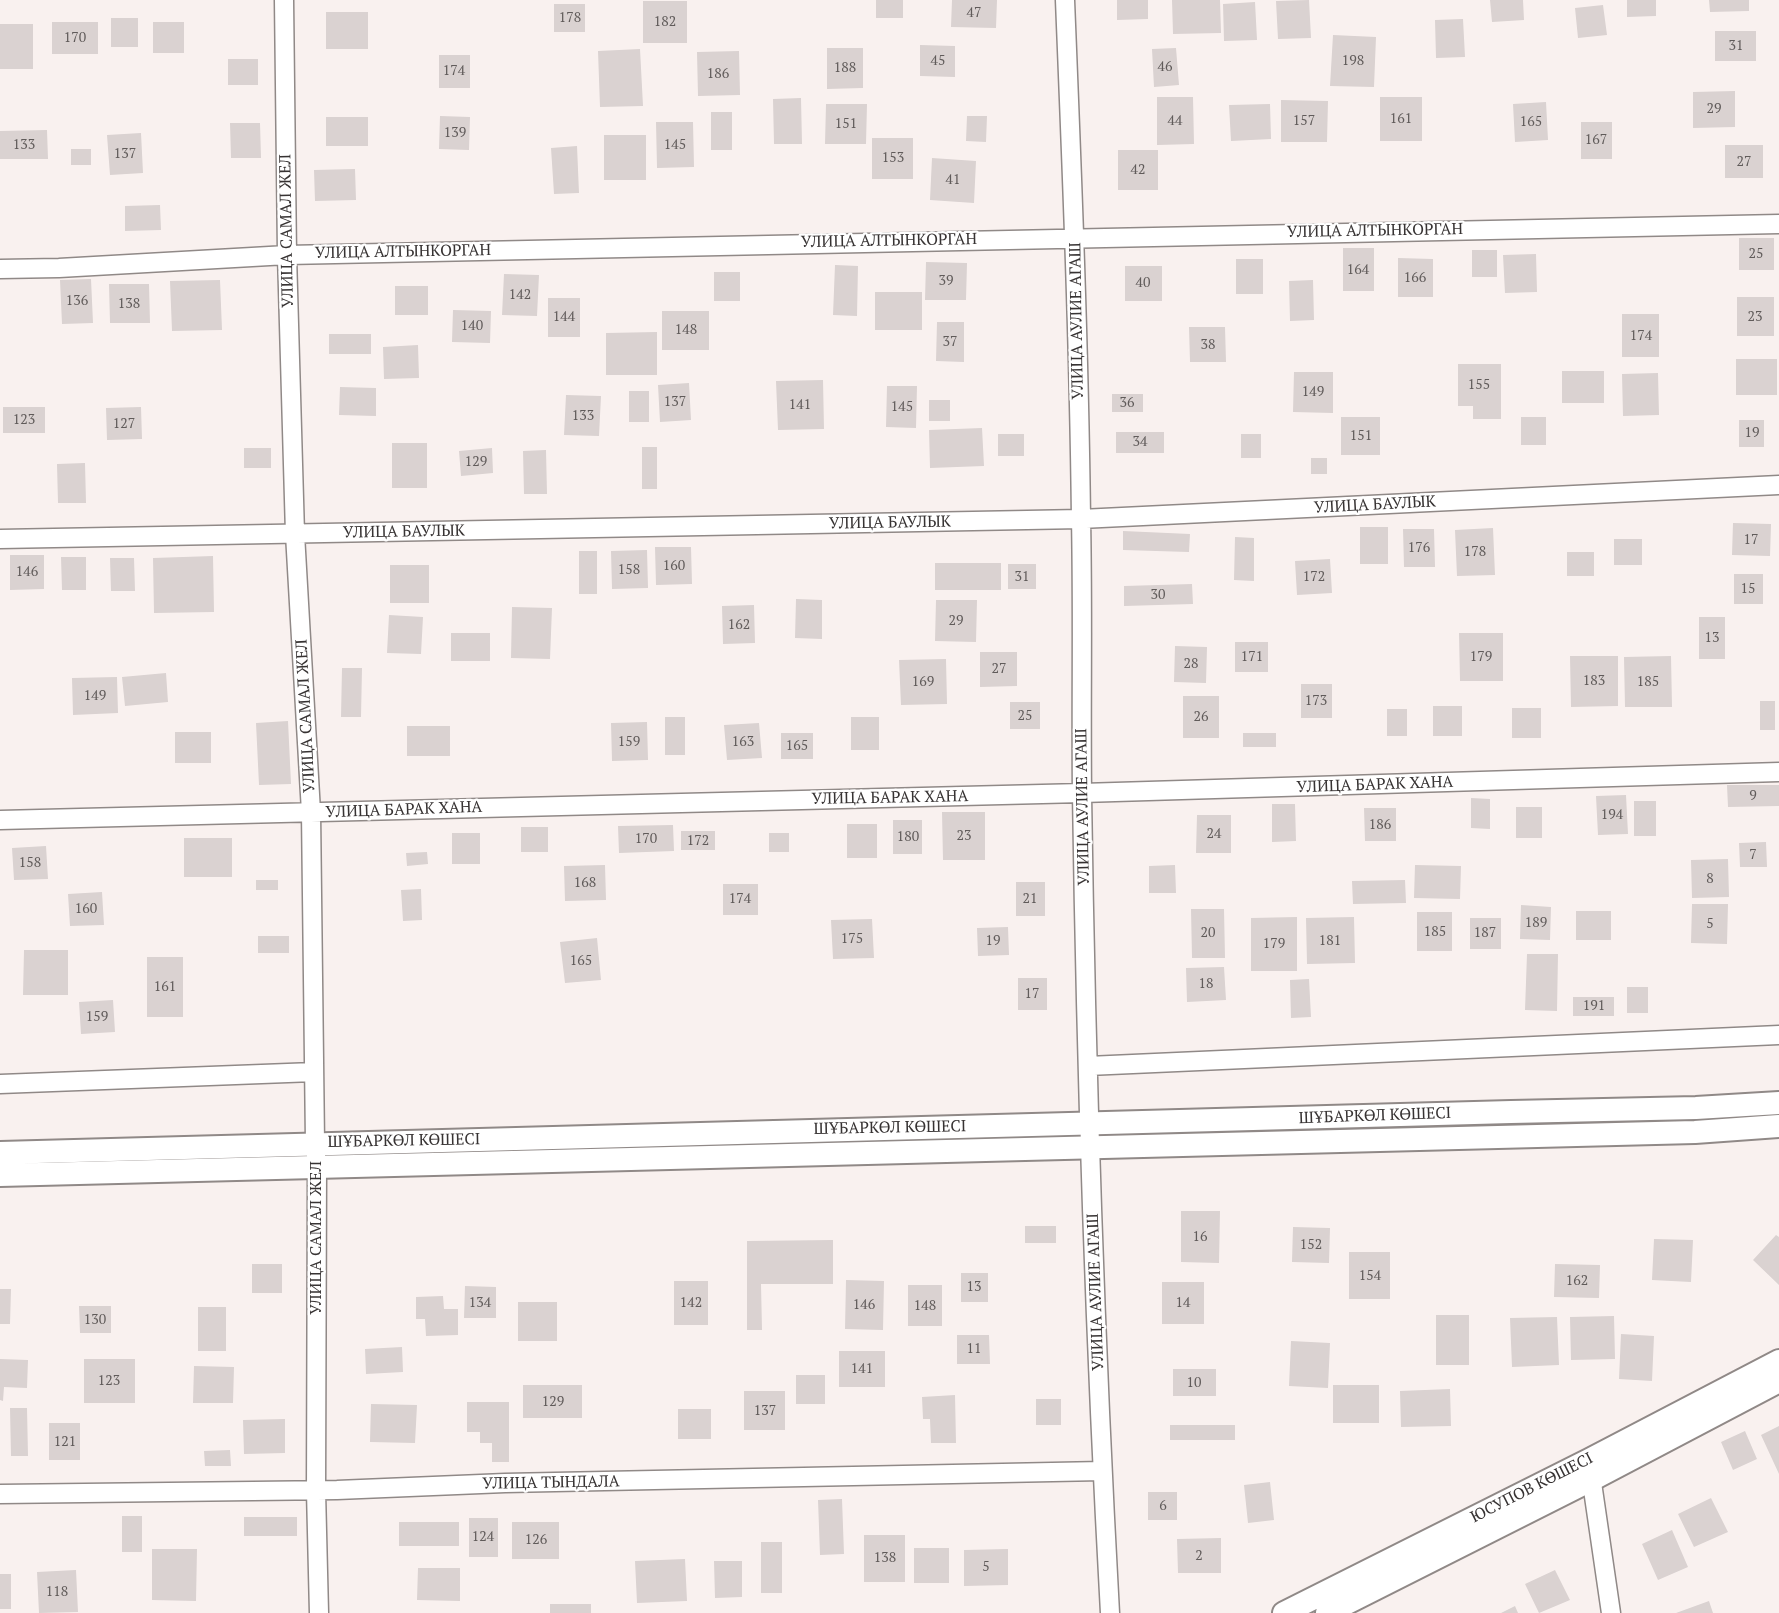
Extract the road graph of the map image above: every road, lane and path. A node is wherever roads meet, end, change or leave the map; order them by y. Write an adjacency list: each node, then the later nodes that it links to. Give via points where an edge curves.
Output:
1 (284, 0): 5 (street, УЛИЦА САМАЛ ЖЕЛ)
2 (1065, 0): 4 (street, УЛИЦА АУЛИЕ АГАШ)
3 (1779, 224): 4 (street, УЛИЦА АЛТЫНКОРГАН)
4 (1074, 237): 5 (street, УЛИЦА АЛТЫНКОРГАН); 8 (street, УЛИЦА АУЛИЕ АГАШ)
5 (287, 255): 6 (street, УЛИЦА АЛТЫНКОРГАН); 9 (street, УЛИЦА САМАЛ ЖЕЛ)
6 (0, 269)
7 (1779, 485): 8 (street, УЛИЦА БАУЛЫК)
8 (1082, 519): 9 (street, УЛИЦА БАУЛЫК); 12 (street, УЛИЦА АУЛИЕ АГАШ)
9 (296, 534): 10 (street, УЛИЦА БАУЛЫК); 13 (street, УЛИЦА САМАЛ ЖЕЛ)
10 (0, 540)
11 (1779, 772): 12 (street, УЛИЦА БАРАК ХАНА)
12 (1082, 793): 13 (street, УЛИЦА БАРАК ХАНА); 16 (street, УЛИЦА АУЛИЕ АГАШ)
13 (311, 812): 14 (street, УЛИЦА БАРАК ХАНА); 17 (street, УЛИЦА САМАЛ ЖЕЛ)
14 (0, 820)
15 (1779, 1035): 16 (street)
16 (1088, 1066): 20 (street, УЛИЦА АУЛИЕ АГАШ)
17 (314, 1072): 18 (street); 22 (street, УЛИЦА САМАЛ ЖЕЛ)
18 (0, 1084)
19 (1779, 1103): 20 (street, ШҰБАРКӨЛ КӨШЕСІ)
20 (1090, 1123): 22 (street, ШҰБАРКӨЛ КӨШЕСІ); 23 (street, УЛИЦА АУЛИЕ АГАШ)
21 (1779, 1126): 23 (street, ШҰБАРКӨЛ КӨШЕСІ, via 1695,1132)
22 (315, 1143): 24 (street, ШҰБАРКӨЛ КӨШЕСІ); 25 (street, УЛИЦА САМАЛ ЖЕЛ)
23 (1090, 1147): 25 (street, ШҰБАРКӨЛ КӨШЕСІ); 30 (street, УЛИЦА АУЛИЕ АГАШ)
24 (0, 1153)
25 (317, 1168): 26 (street, ШҰБАРКӨЛ КӨШЕСІ); 31 (street, УЛИЦА САМАЛ ЖЕЛ)
26 (0, 1175)
27 (1779, 1360): 29 (street, ЮСУПОВ КӨШЕСІ)
28 (1779, 1381): 29 (street, ЮСУПОВ КӨШЕСІ)
29 (1590, 1470): 35 (street, ЮСУПОВ КӨШЕСІ); 36 (street, ЮСУПОВ КӨШЕСІ); 37 (street)
30 (1102, 1471): 31 (street, УЛИЦА ТЫНДАЛА); 34 (street, УЛИЦА АУЛИЕ АГАШ)
31 (316, 1491): 32 (street, УЛИЦА ТЫНДАЛА); 33 (street, УЛИЦА САМАЛ ЖЕЛ)
32 (0, 1494)
33 (319, 1613)
34 (1110, 1613)
35 (1284, 1613)
36 (1328, 1613)
37 (1611, 1613)

